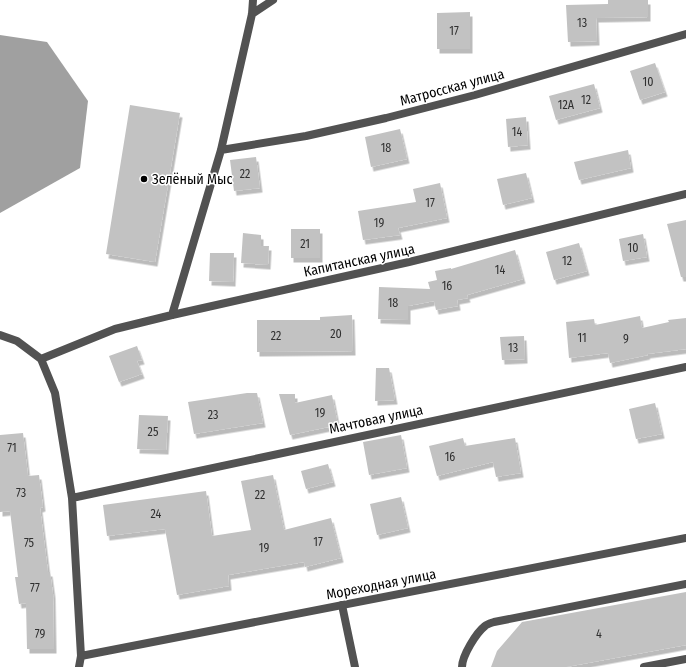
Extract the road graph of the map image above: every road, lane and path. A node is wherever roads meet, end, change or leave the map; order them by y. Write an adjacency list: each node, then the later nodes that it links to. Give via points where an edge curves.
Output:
1 (253, 0): 3 (street)
2 (273, 0): 3 (street)
3 (252, 14): 5 (street)
4 (686, 34): 5 (street, Матросская улица, via 379,120 306,136)
5 (221, 150): 7 (street)
6 (686, 194): 7 (street, Капитанская улица, via 409,262)
7 (172, 315): 9 (street, Капитанская улица, via 115,330)
8 (0, 335): 9 (street, via 17,341)
9 (41, 359): 11 (street, via 55,393)
10 (686, 367): 11 (street, Мачтовая улица)
11 (72, 498): 15 (street)
12 (686, 538): 14 (street, Мореходная улица)
13 (686, 584): 19 (street, via 494,622 486,625 465,654)
14 (342, 605): 15 (street, Мореходная улица); 18 (street)
15 (81, 656): 17 (street)
16 (686, 659): 20 (street)
17 (79, 667)
18 (355, 667)
19 (462, 667)
20 (644, 667)

